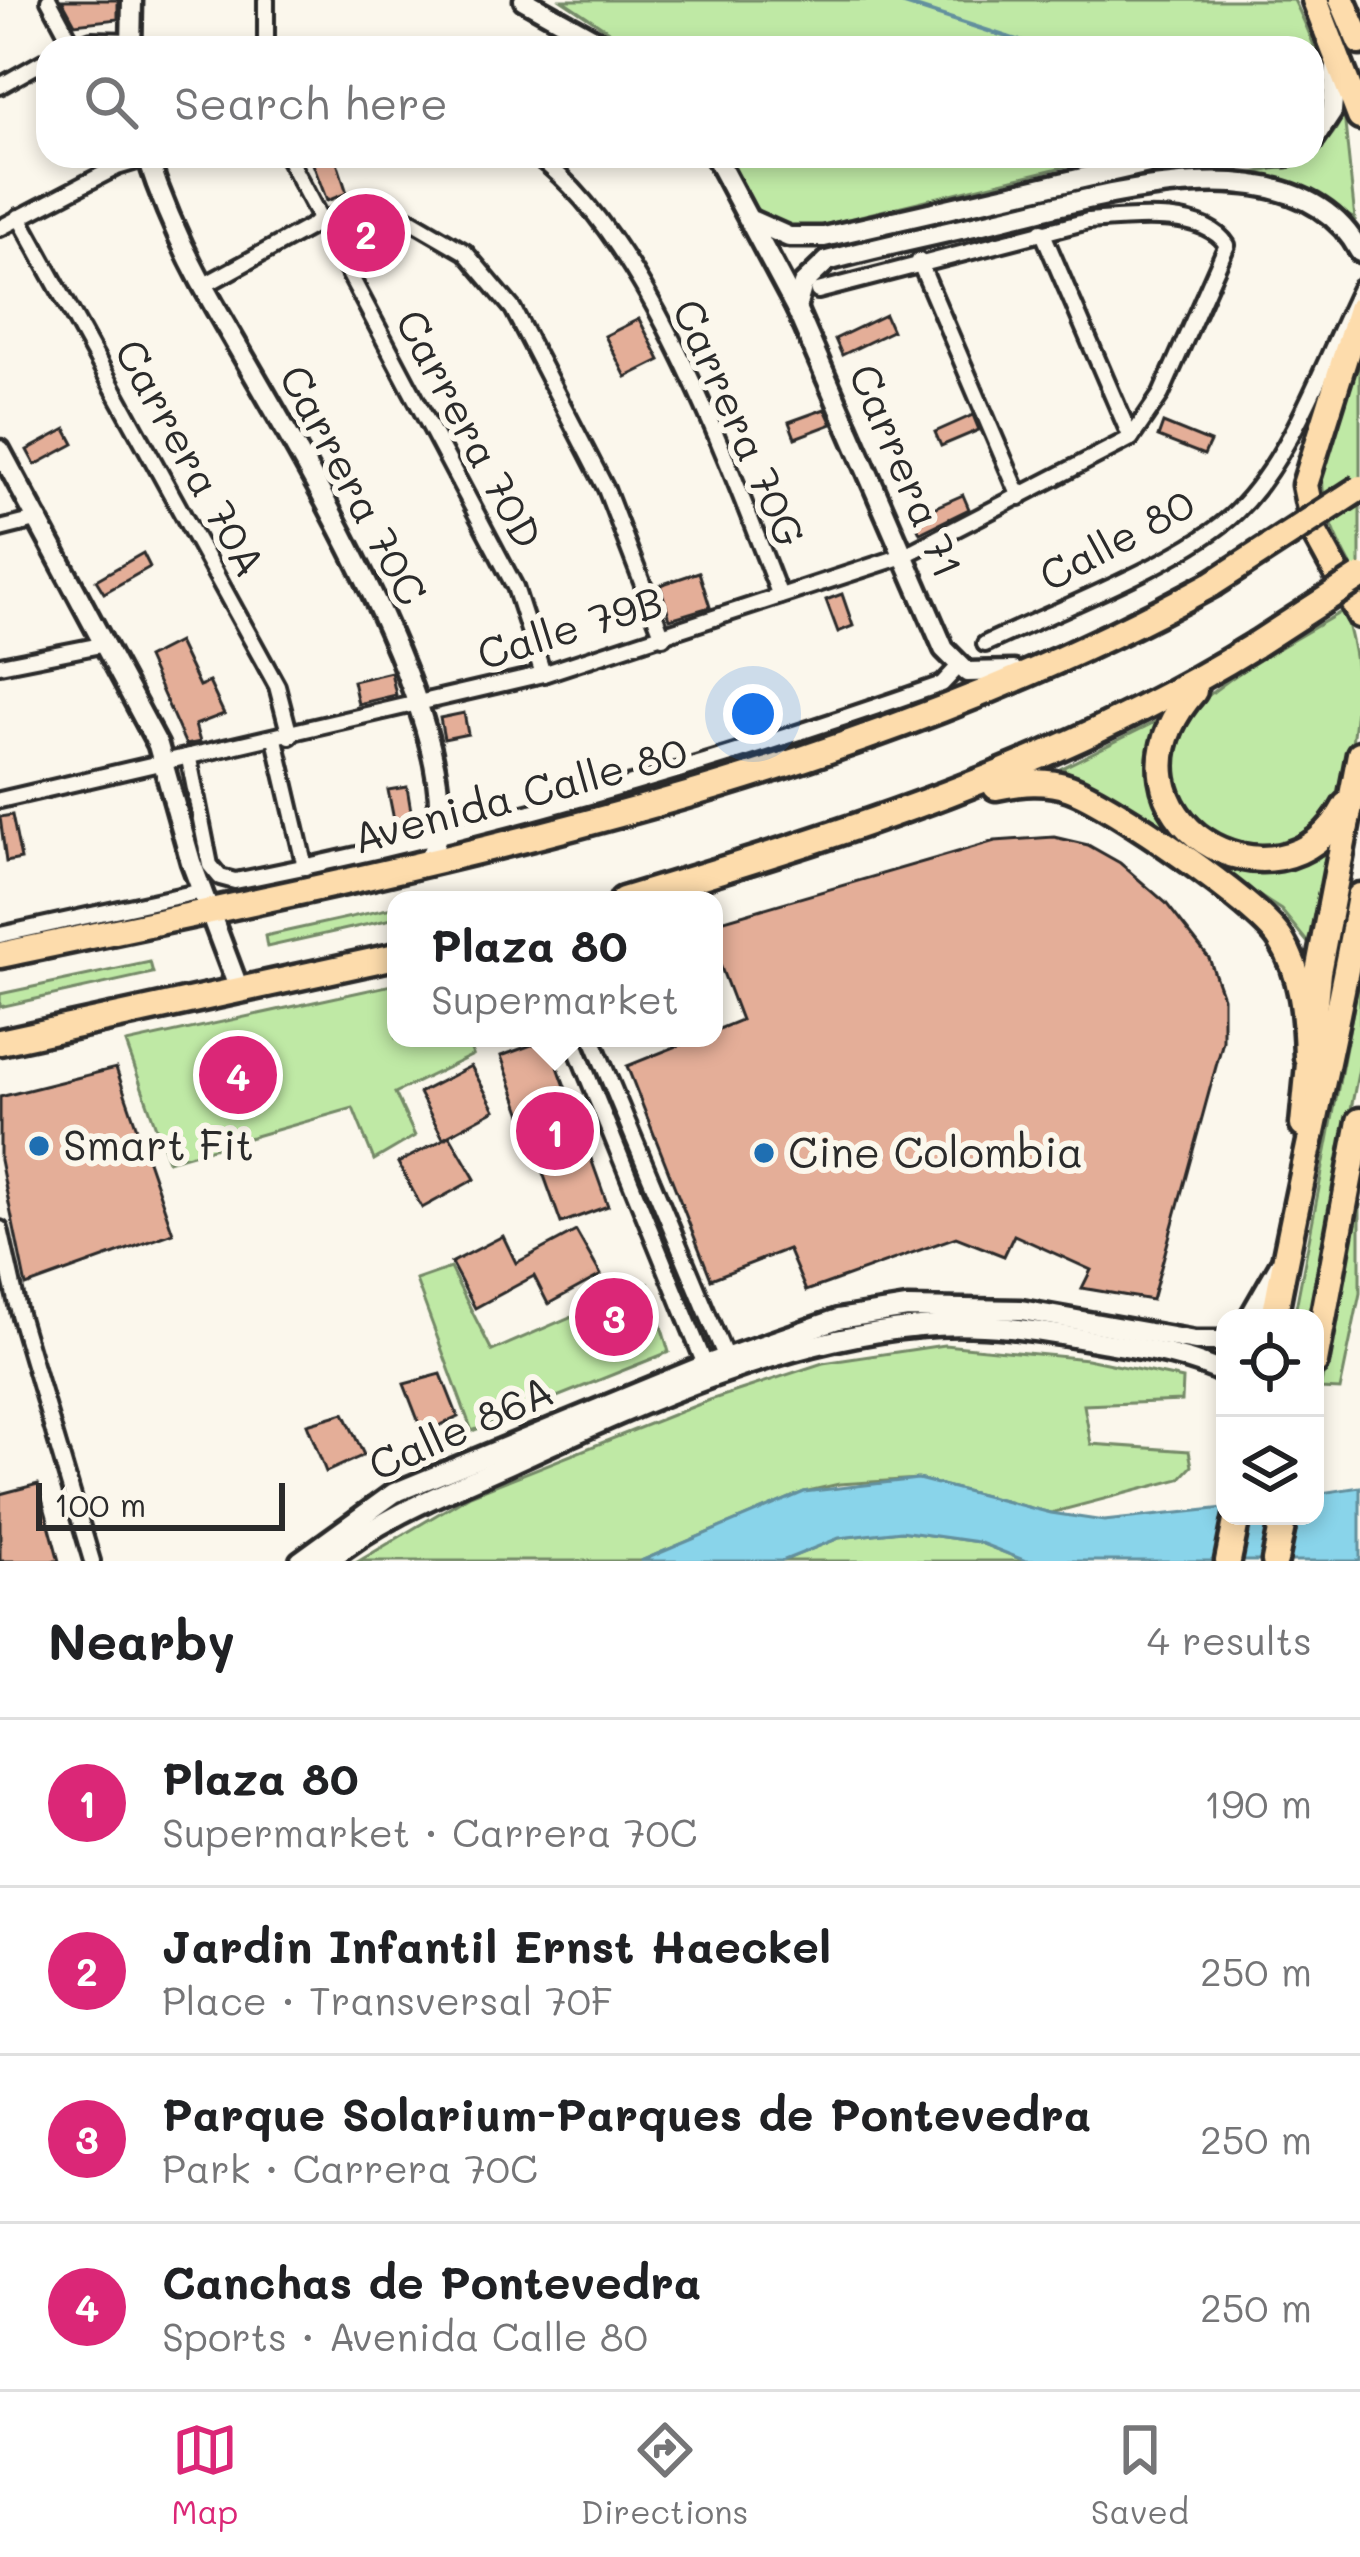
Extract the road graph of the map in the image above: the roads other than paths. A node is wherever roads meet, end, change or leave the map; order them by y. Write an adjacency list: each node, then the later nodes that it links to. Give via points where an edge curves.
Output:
1 (49, 0): 7 (street)
2 (132, 0): 8 (street)
3 (266, 0): 9 (street)
4 (524, 0): 10 (street)
5 (1315, 0): 11 (highway)
6 (1342, 0): 11 (highway)
7 (66, 36)
8 (131, 36)
9 (266, 36)
10 (588, 36)
11 (1348, 45): 14 (highway); 15 (street)
12 (36, 66): 13 (street)
13 (0, 86)
14 (1360, 117)
15 (1324, 124)
16 (124, 168): 22 (street)
17 (152, 168): 29 (street, Carrera 70C)
18 (293, 168): 24 (street, Carrera 70D)
19 (548, 168): 44 (street, Carrera 70G, via 596,214 636,277 713,431)
20 (722, 168): 23 (street, Carrera 71)
21 (1126, 168): 23 (street, via 824,237 789,237)
22 (20, 217): 25 (street); 55 (street, Carrera 70A, via 277,686)
23 (750, 219): 32 (street, Carrera 71)
24 (321, 221): 29 (street); 46 (street, via 351,210 410,220 490,276 606,489); 53 (street, Carrera 70D, via 515,587)
25 (0, 228)
26 (1042, 231): 28 (street); 36 (street); 36 (street, via 1156,219 1203,226 1227,245 1161,394)
27 (1360, 252): 32 (street, via 1341,224 1294,195 1234,184 1163,186 827,261 812,270)
28 (920, 261): 31 (street); 39 (street)
29 (203, 286): 54 (street, Carrera 70C, via 382,612)
30 (1360, 289): 35 (street)
31 (818, 291)
32 (796, 308): 42 (street, Carrera 71)
33 (1360, 309): 34 (highway)
34 (1336, 372): 35 (street); 45 (highway, via 1306,472 1306,502)
35 (1299, 412): 48 (street, Calle 80, via 1259,485 1215,530)
36 (1131, 438): 39 (street, Calle 79B)
37 (0, 450): 40 (street)
38 (1360, 488): 50 (highway, Avenida Calle 80, bridge, via 1212,584)
39 (1020, 497): 42 (street, Calle 79B)
40 (40, 519): 41 (street); 47 (street)
41 (0, 529)
42 (903, 556): 44 (street, Calle 79B); 51 (street, Carrera 71)
43 (1360, 577): 52 (highway, bridge)
44 (780, 596): 46 (street, Calle 79B)
45 (1360, 615)
46 (663, 637): 53 (street, Calle 79B)
47 (106, 644): 49 (street); 58 (street)
48 (985, 644)
49 (0, 665)
50 (1048, 665): 51 (street, via 977,675); 63 (highway, Avenida Calle 80, via 652,805)
51 (958, 667): 62 (street, via 943,684 703,765)
52 (1218, 668): 59 (highway, via 1174,714 1164,737 1160,770 1183,826 1225,853 1283,856 1328,830); 60 (highway, via 1110,729)
53 (543, 674): 54 (street, Calle 79B)
54 (417, 706): 55 (street, Calle 79B); 62 (street, Carrera 70C, via 442,810)
55 (282, 737): 57 (street, Calle 79B); 64 (street, Carrera 70A)
56 (1360, 754): 59 (highway)
57 (189, 759): 58 (street, Calle 79B); 64 (street, via 210,865 220,877)
58 (165, 764): 61 (street, Calle 79B); 67 (street)
59 (1352, 794): 75 (highway)
60 (946, 796): 65 (highway); 75 (highway, via 1032,782 1069,788 1235,893 1287,950 1303,994)
61 (0, 800)
62 (440, 838): 63 (street); 64 (street)
63 (427, 862): 67 (highway, Avenida Calle 80)
64 (305, 867)
65 (651, 891)
66 (1360, 896): 78 (highway)
67 (206, 901): 68 (street); 69 (highway, Avenida Calle 80); 71 (street)
68 (0, 935)
69 (0, 955)
70 (387, 958): 71 (highway)
71 (239, 992): 72 (highway)
72 (0, 1042)
73 (576, 1047): 88 (street)
74 (596, 1047): 86 (street)
75 (1307, 1057): 78 (highway)
76 (1360, 1121): 79 (highway)
77 (1360, 1156): 79 (highway)
78 (1300, 1175): 81 (highway)
79 (1347, 1199): 84 (highway)
80 (0, 1229): 91 (street)
81 (1286, 1255): 82 (street); 83 (highway)
82 (1255, 1309)
83 (1276, 1309)
84 (1324, 1316)
85 (1216, 1341): 86 (street, Calle 86A, via 1021,1310 908,1308 838,1319)
86 (729, 1365): 87 (street, Calle 86A, via 857,1336 957,1325 1148,1350); 88 (street, Calle 86A)
87 (1216, 1371)
88 (708, 1372): 92 (street, Calle 86A, via 394,1493); 93 (street, Calle 86A, via 391,1518)
89 (1235, 1525): 94 (highway)
90 (1282, 1525): 95 (highway)
91 (92, 1561)
92 (300, 1561)
93 (328, 1561)
94 (1228, 1561)
95 (1275, 1561)

